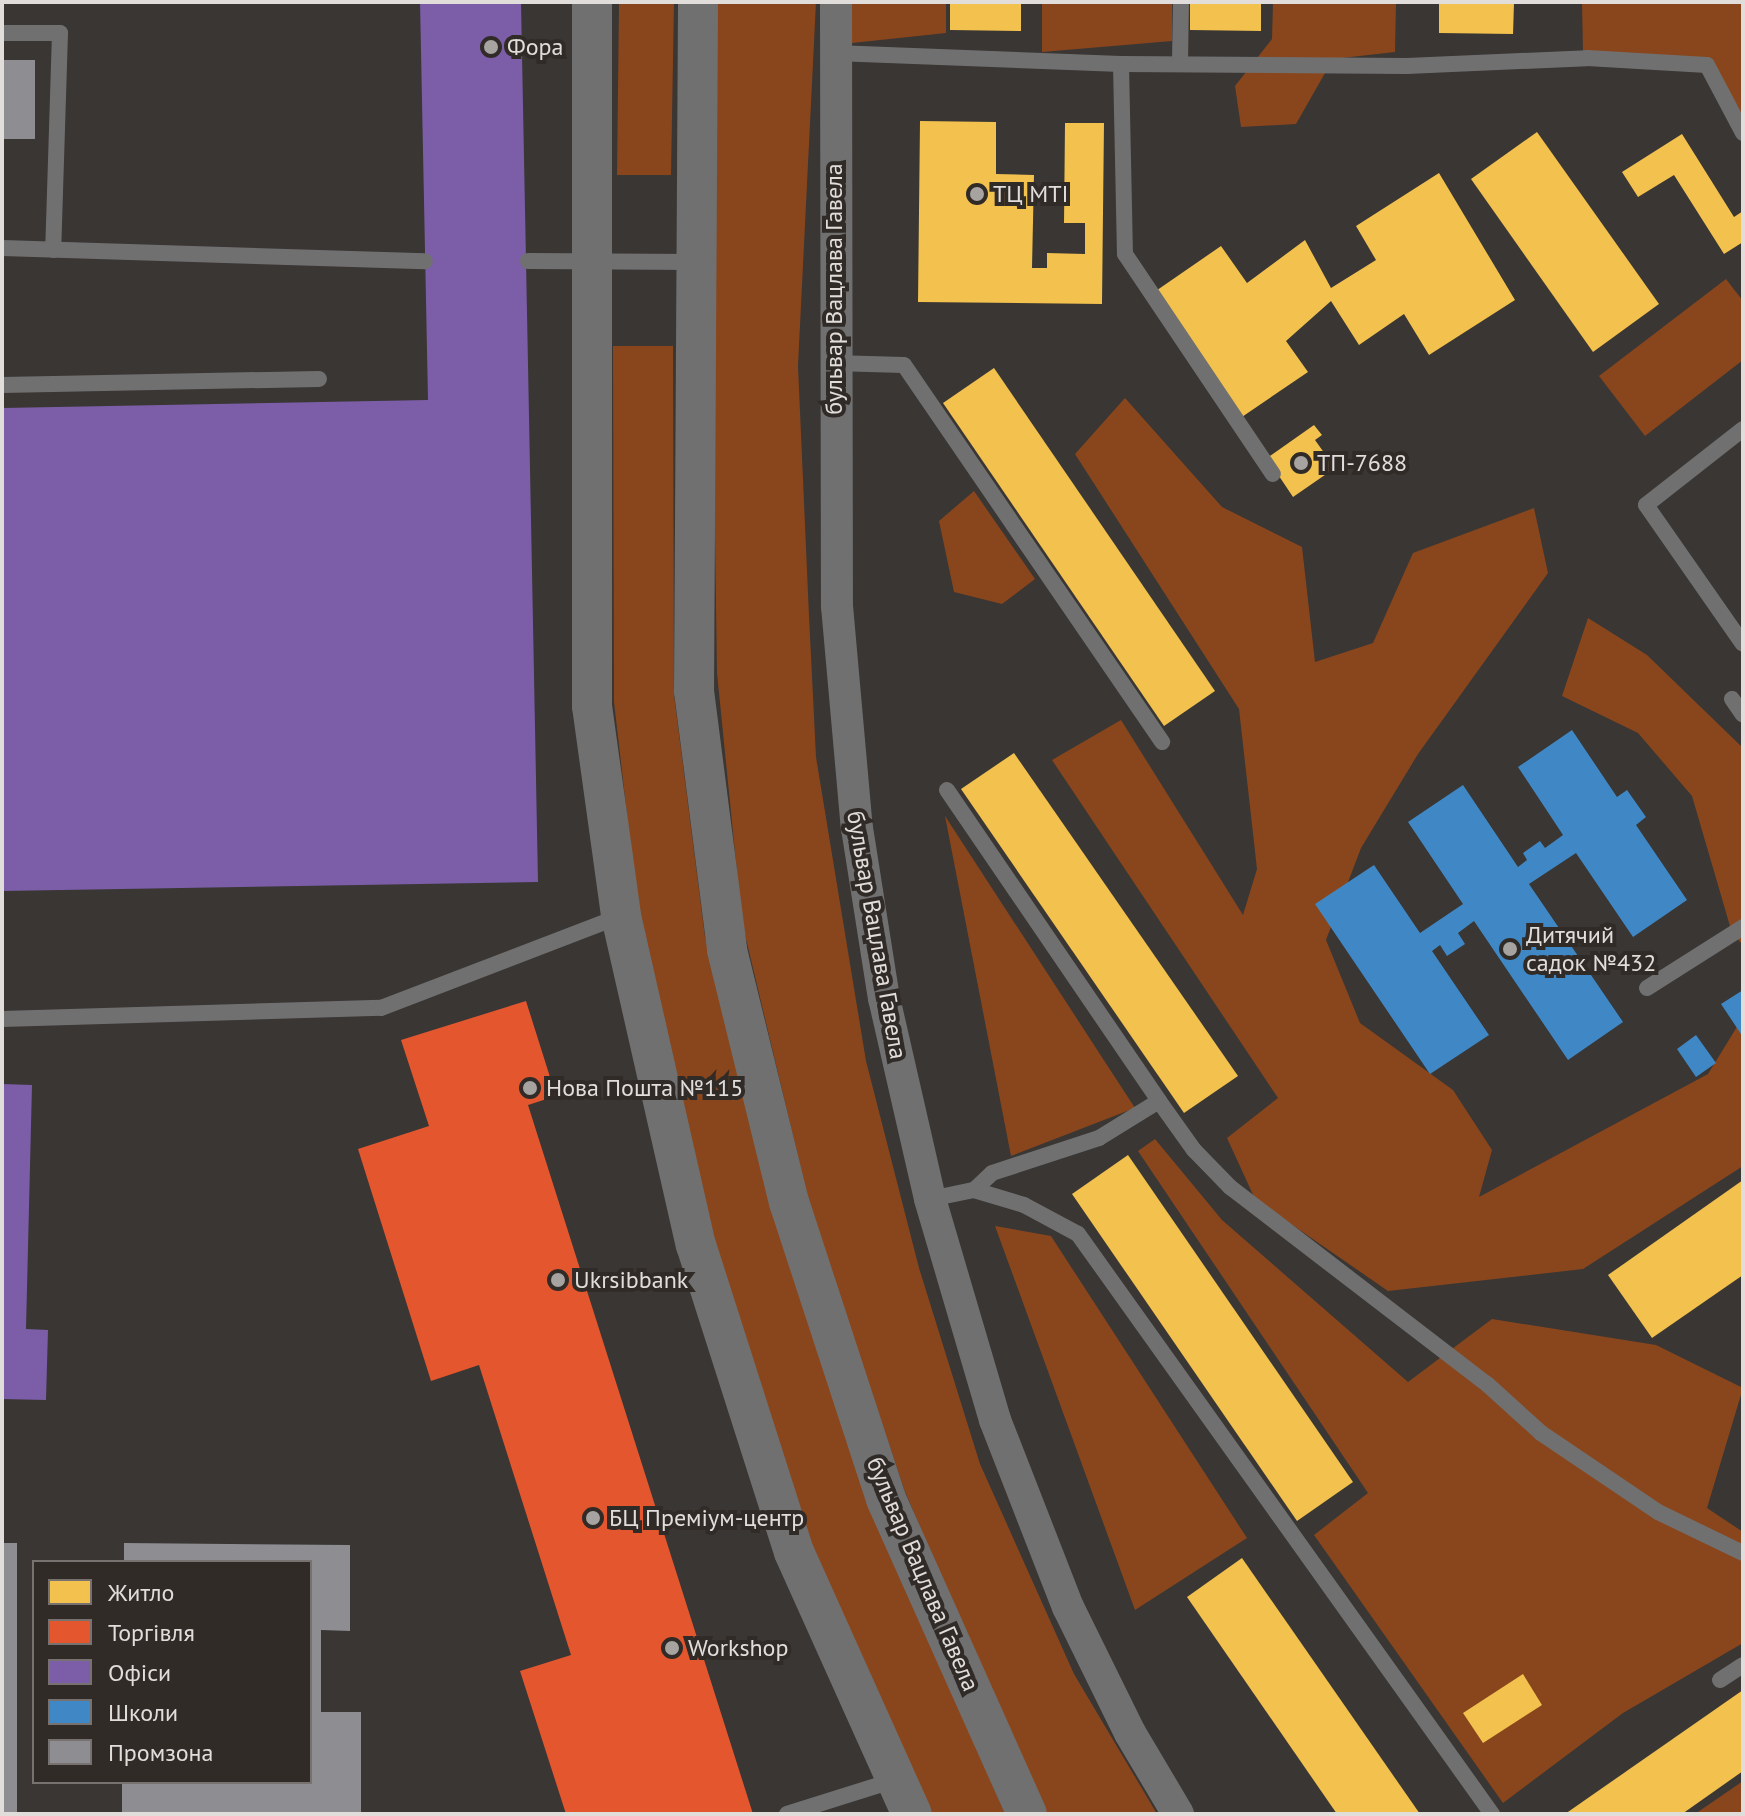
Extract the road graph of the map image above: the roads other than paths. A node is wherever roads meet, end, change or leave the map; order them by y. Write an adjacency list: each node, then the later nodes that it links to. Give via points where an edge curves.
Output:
1 (592, 2): 14 (street)
2 (698, 2): 15 (street, бульвар Вацлава Гавела)
3 (836, 2): 6 (street, бульвар Вацлава Гавела)
4 (1181, 2): 7 (lane)
5 (2, 33): 11 (lane, via 60,33)
6 (835, 53): 8 (lane); 16 (street, бульвар Вацлава Гавела)
7 (1180, 63): 8 (lane); 9 (lane, via 1407,66 1587,58 1707,65)
8 (1121, 64): 20 (lane, via 1125,254)
9 (1743, 133)
10 (2, 248): 11 (lane)
11 (53, 250): 12 (lane)
12 (425, 261)
13 (528, 261): 14 (lane)
14 (591, 261): 15 (lane); 26 (street, via 592,706)
15 (696, 262): 38 (street, бульвар Вацлава Гавела, via 694,691 727,950 789,1202 886,1499)
16 (833, 363): 24 (lane, via 904,365); 32 (street, бульвар Вацлава Гавела, via 837,606 857,828 884,998)
17 (319, 379): 18 (lane)
18 (2, 385)
19 (1743, 429): 21 (lane, via 1646,505)
20 (1273, 474)
21 (1743, 644)
22 (1732, 699): 23 (lane)
23 (1743, 715)
24 (1162, 742)
25 (947, 790): 30 (lane)
26 (621, 916): 29 (lane, via 381,1008); 36 (street, via 710,1289 794,1552)
27 (1743, 927): 28 (lane)
28 (1647, 988)
29 (2, 1019)
30 (1159, 1101): 31 (lane, via 1099,1138 992,1173); 33 (lane, via 1194,1150 1230,1187 1487,1384 1541,1433 1658,1512)
31 (974, 1190): 32 (lane); 40 (lane, via 1024,1205 1078,1234)
32 (930, 1199): 39 (street, бульвар Вацлава Гавела, via 995,1420 1068,1607 1130,1733)
33 (1743, 1553)
34 (1743, 1665): 35 (lane)
35 (1720, 1680)
36 (905, 1797): 37 (lane)
37 (787, 1814)
38 (1027, 1814)
39 (1178, 1814)
40 (1492, 1814)

